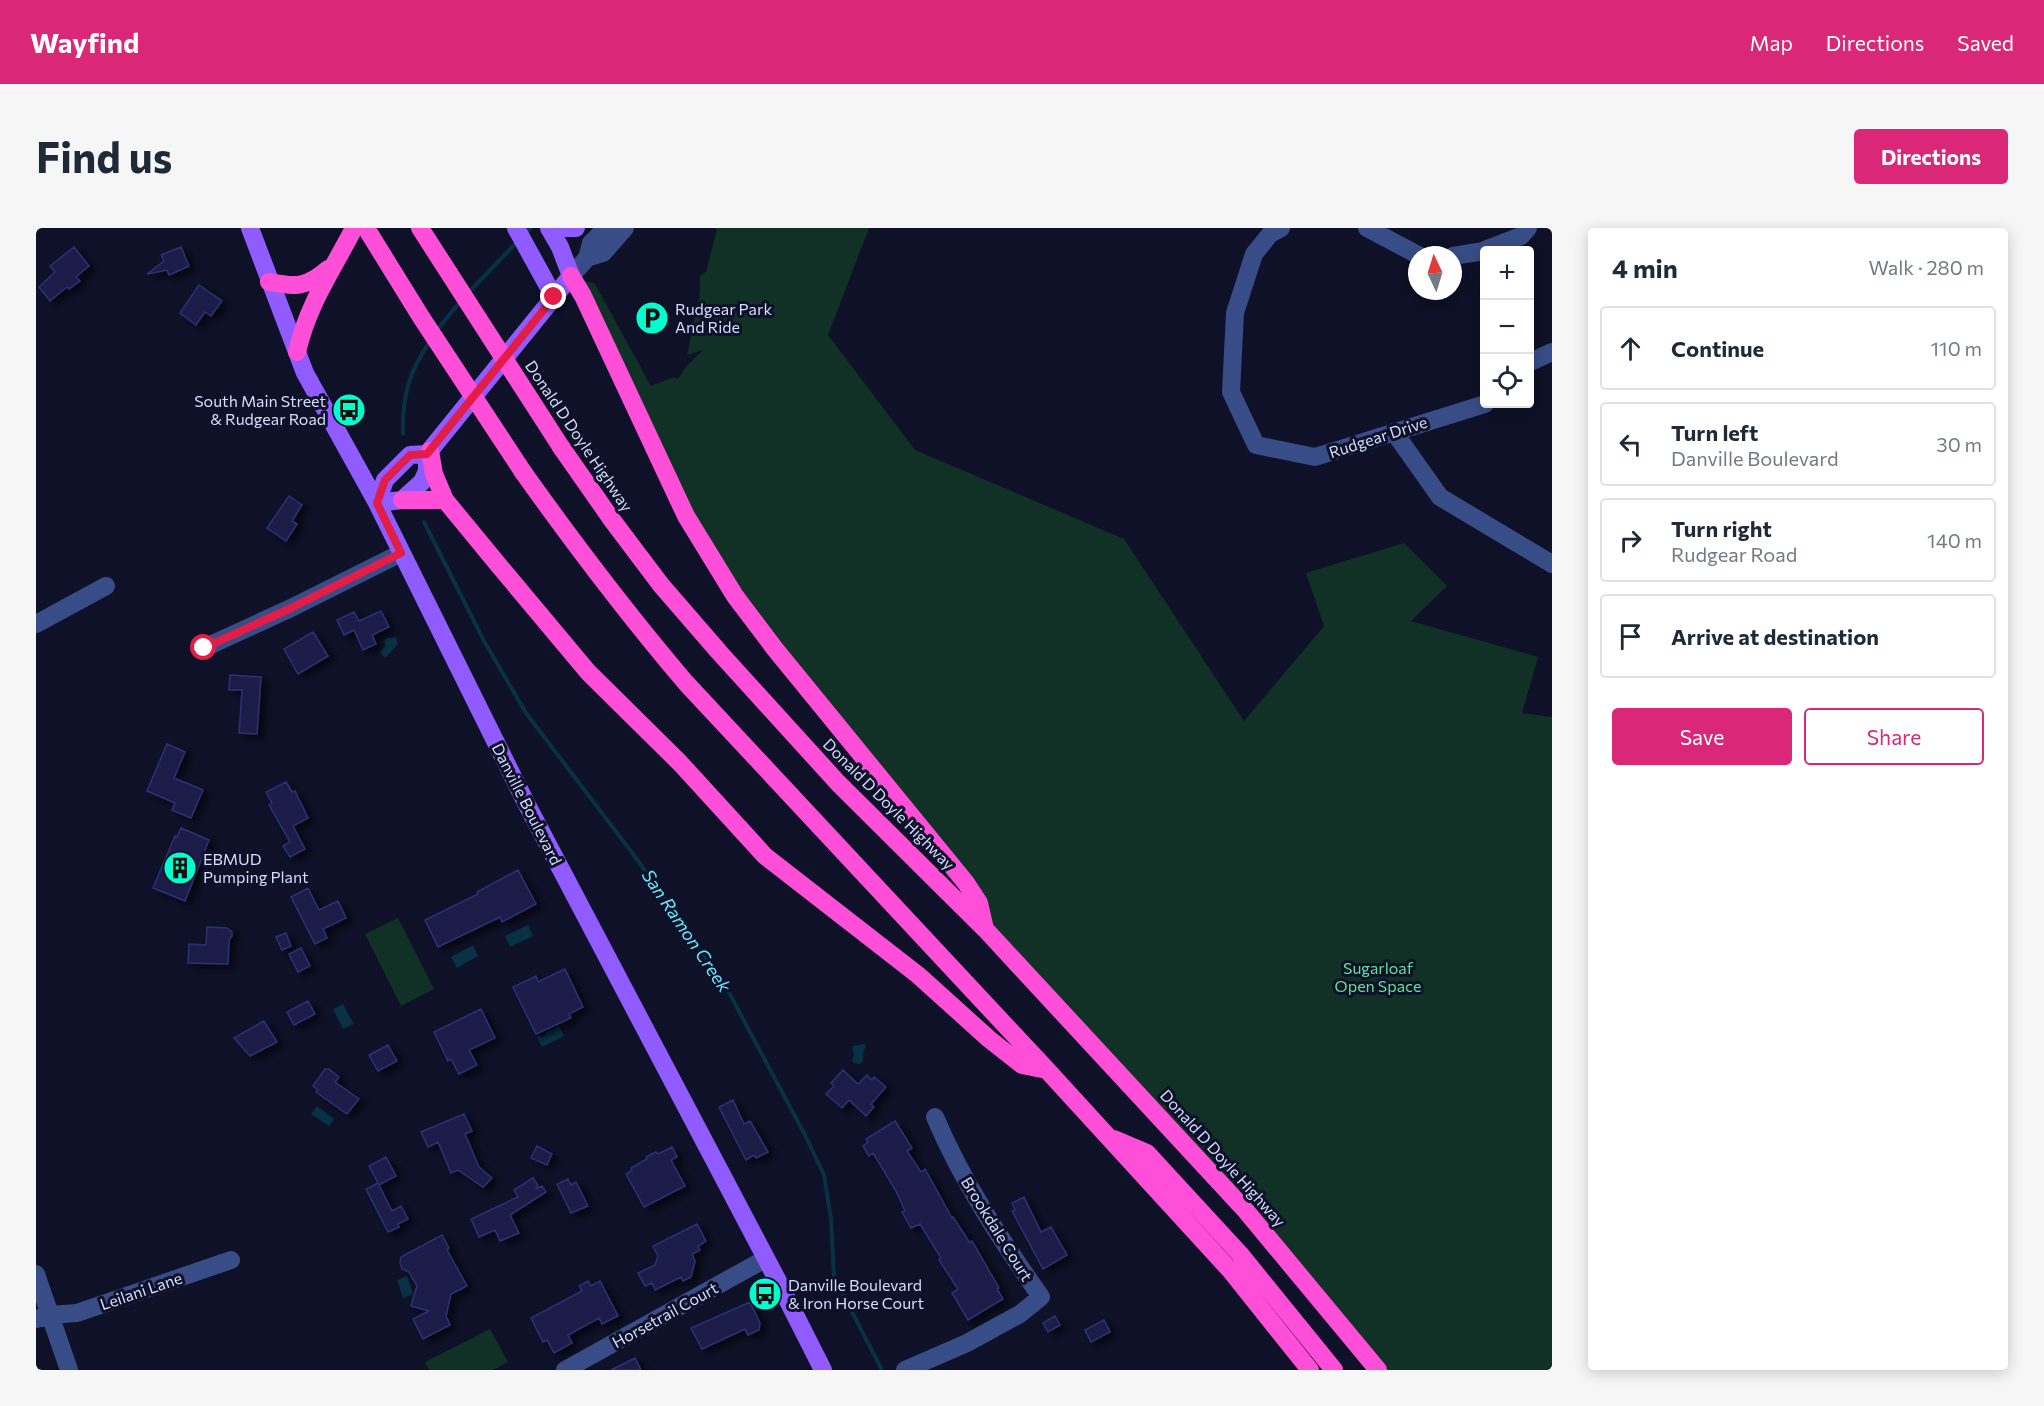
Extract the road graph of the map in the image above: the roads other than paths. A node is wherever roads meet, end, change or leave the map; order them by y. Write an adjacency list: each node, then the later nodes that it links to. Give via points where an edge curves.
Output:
1 (250, 228): 20 (main road, Danville Boulevard)
2 (354, 228): 18 (highway)
3 (366, 228): 37 (highway, bridge, via 523,472 629,616 686,683)
4 (420, 228): 36 (highway, Donald D Doyle Highway, bridge, via 561,447 661,585 838,783)
5 (516, 228): 21 (main road)
6 (550, 228): 7 (main road); 19 (main road)
7 (576, 228)
8 (606, 228): 17 (street, via 591,243)
9 (625, 228): 17 (street, via 603,253)
10 (1281, 228): 26 (street, Rudgear Drive, via 1270,234 1254,254 1235,313 1231,392 1256,445 1315,458)
11 (1367, 228): 14 (street)
12 (1528, 228): 13 (street, via 1521,236)
13 (1497, 246)
14 (1408, 250)
15 (1480, 252): 16 (street)
16 (1462, 255)
17 (587, 258): 19 (street)
18 (336, 262): 20 (highway, via 314,281 303,285); 22 (highway, via 307,315)
19 (571, 276): 21 (main road); 36 (highway, via 686,516 710,557 775,649 966,883 979,903)
20 (269, 282): 22 (main road, Danville Boulevard)
21 (554, 297): 27 (main road)
22 (297, 352): 30 (main road, Danville Boulevard)
23 (1552, 352): 24 (street)
24 (1534, 360)
25 (1480, 406): 26 (street, Rudgear Drive)
26 (1394, 432): 32 (street, via 1440,497)
27 (428, 453): 28 (main road, via 422,483); 29 (highway); 30 (main road, via 410,455 385,480)
28 (402, 500): 29 (highway); 30 (main road)
29 (445, 500): 37 (highway, via 588,672 680,763 765,856 918,975 1022,1065)
30 (377, 503): 31 (main road, Danville Boulevard)
31 (401, 553): 35 (street); 40 (main road, Danville Boulevard, via 536,824)
32 (1552, 564)
33 (106, 586): 34 (street)
34 (36, 624)
35 (204, 648)
36 (985, 929): 50 (highway, Donald D Doyle Highway, via 1246,1211)
37 (1047, 1070): 39 (highway)
38 (935, 1117): 44 (street, Brookdale Court, via 949,1150 1005,1246 1041,1297 1020,1314 967,1343)
39 (1109, 1137): 48 (highway, via 1230,1270); 49 (highway, via 1147,1153 1240,1254)
40 (765, 1259): 46 (street, Horsetrail Court); 47 (main road, Danville Boulevard)
41 (231, 1260): 43 (street, Leilani Lane, via 77,1313)
42 (36, 1274): 43 (street)
43 (43, 1317): 45 (street)
44 (908, 1368)
45 (69, 1370)
46 (566, 1370)
47 (823, 1370)
48 (1310, 1370)
49 (1334, 1370)
50 (1378, 1370)

